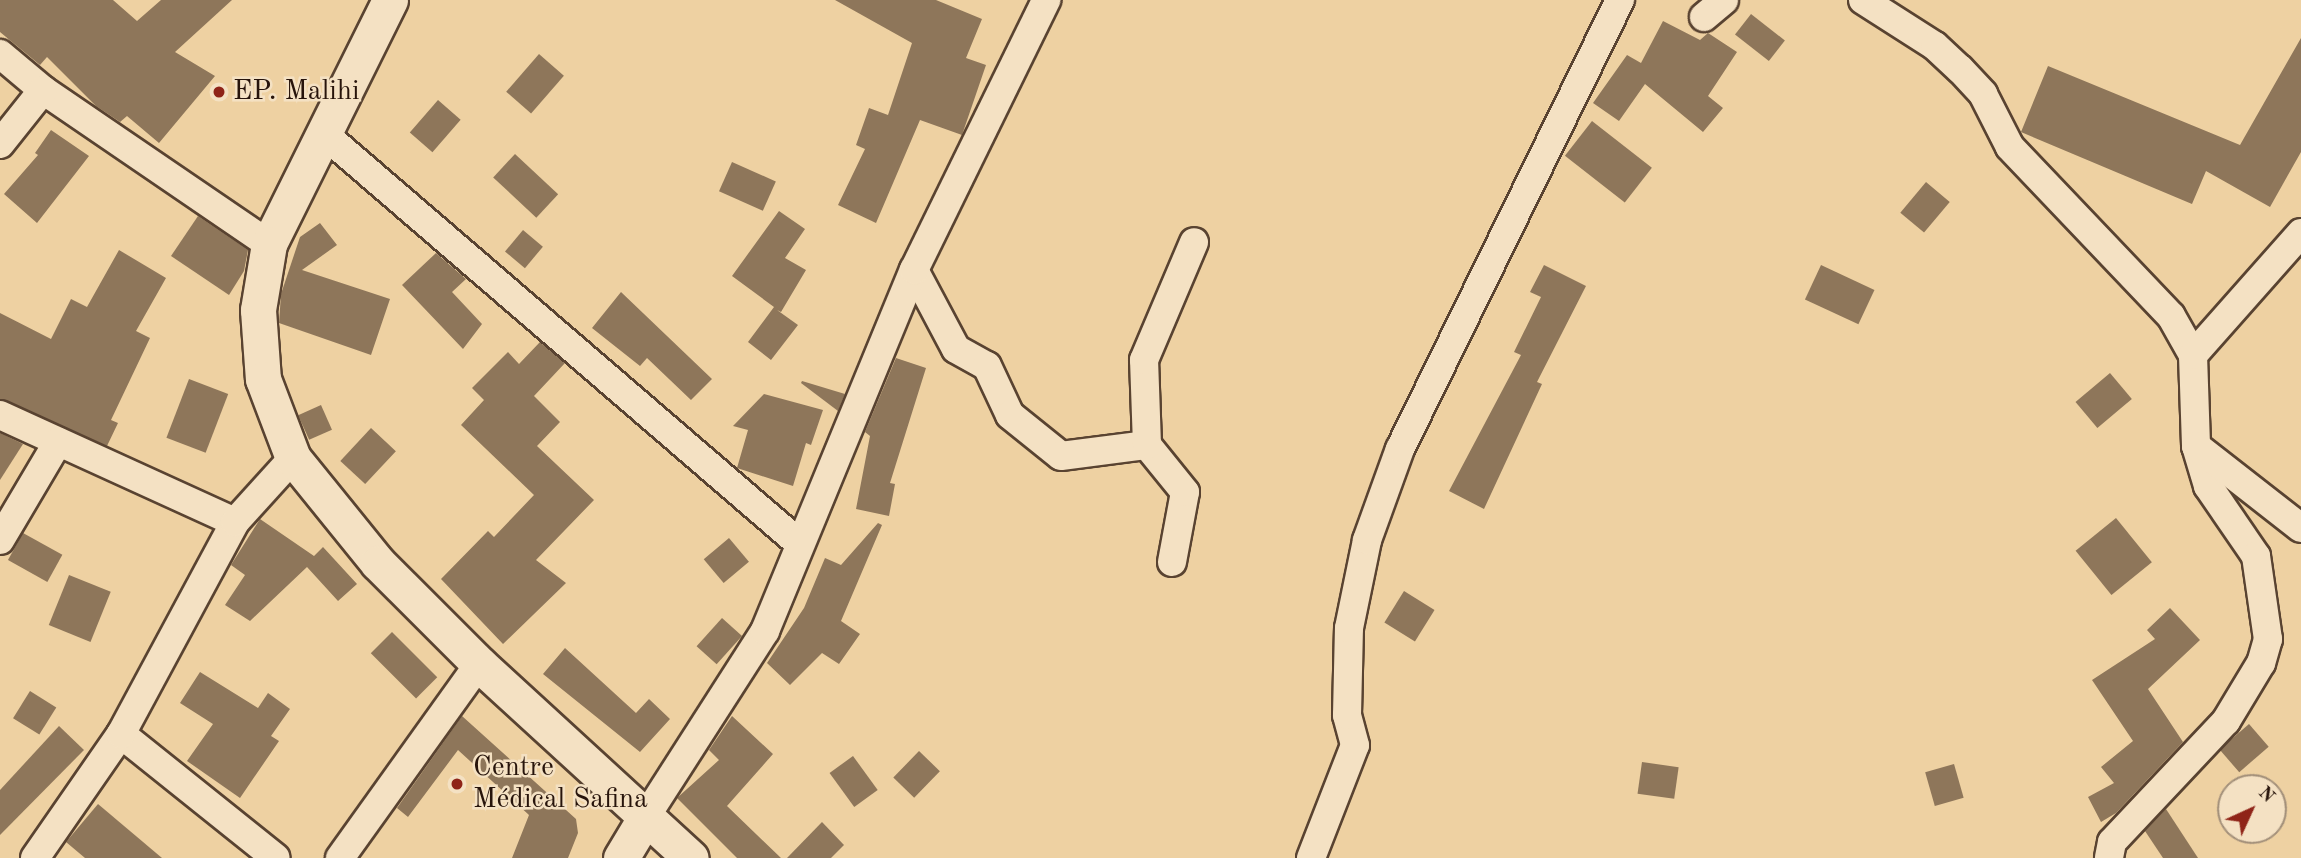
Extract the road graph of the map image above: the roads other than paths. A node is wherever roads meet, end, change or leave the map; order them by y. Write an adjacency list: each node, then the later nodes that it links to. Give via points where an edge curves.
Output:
1 (1046, 0): 12 (street)
2 (1620, 0): 32 (street, via 1400,449 1367,540 1349,628 1347,715 1355,745 1338,799)
3 (1864, 0): 13 (street, via 1935,46 1960,69 1983,94 2010,147 2171,316)
4 (379, 4): 7 (street)
5 (0, 54): 6 (street)
6 (43, 90): 8 (street); 11 (street)
7 (324, 134): 11 (street); 22 (street)
8 (0, 144)
9 (2301, 233): 13 (street)
10 (1194, 242): 16 (street, via 1144,360)
11 (270, 244): 18 (street, via 258,310 263,379)
12 (914, 270): 16 (street, via 956,349 987,366 1010,415 1061,456); 22 (street)
13 (2193, 355): 17 (street)
14 (0, 415): 15 (street)
15 (58, 442): 19 (street); 21 (street)
16 (1147, 445): 23 (street, via 1185,492)
17 (2196, 446): 20 (street); 33 (street, via 2207,486 2256,556 2268,639 2261,663 2226,721 2112,842)
18 (293, 458): 19 (street); 24 (street, via 377,563)
19 (235, 522): 25 (street)
20 (2301, 528)
21 (0, 540)
22 (800, 544): 26 (street, via 765,631)
23 (1172, 562)
24 (479, 664): 26 (street); 29 (street)
25 (121, 734): 27 (street); 28 (street)
26 (645, 818): 30 (street); 31 (street)
27 (35, 858)
28 (276, 858)
29 (340, 858)
30 (621, 858)
31 (691, 858)
32 (1311, 858)
33 (2109, 858)

